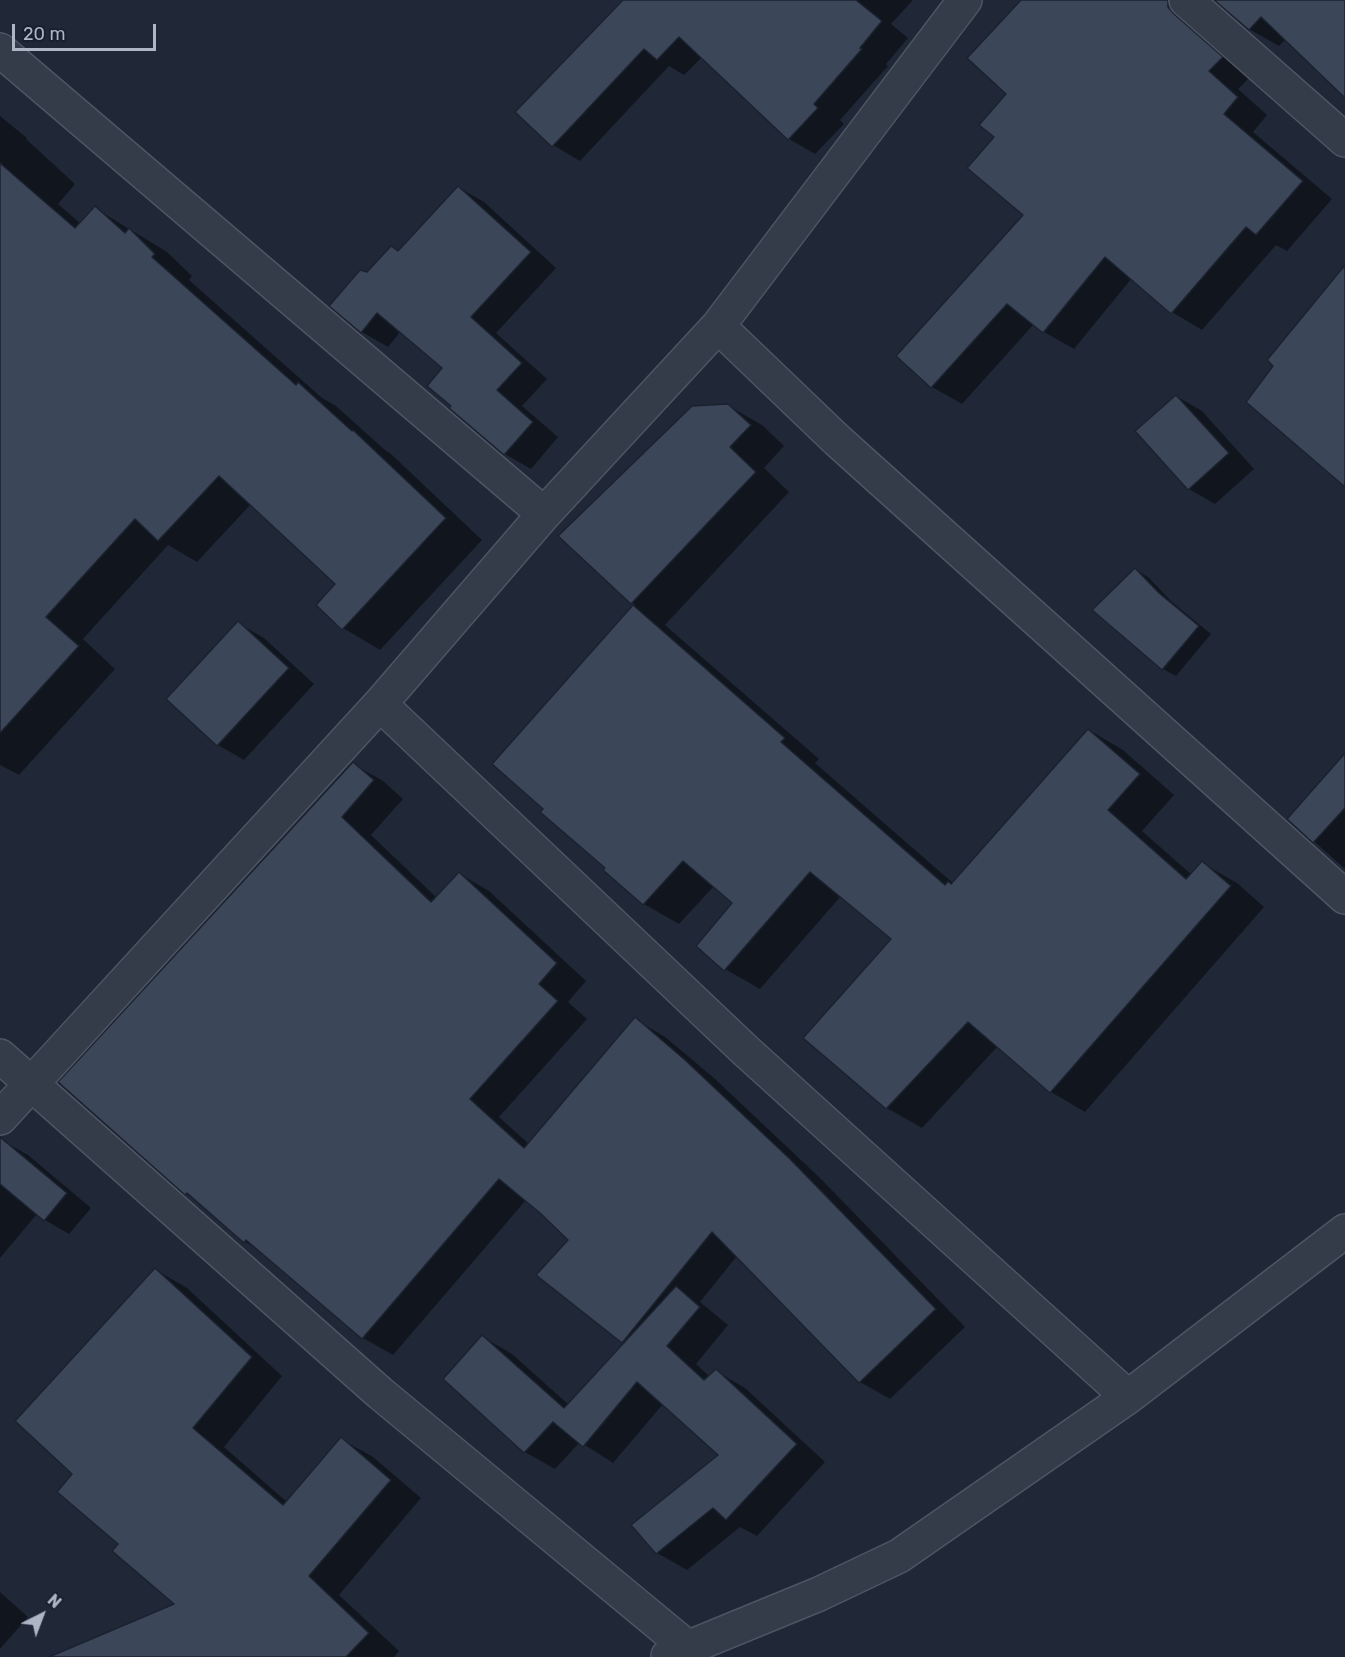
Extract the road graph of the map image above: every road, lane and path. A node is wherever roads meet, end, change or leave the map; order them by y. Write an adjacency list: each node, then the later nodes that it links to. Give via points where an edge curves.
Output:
1 (965, 0): 5 (street)
2 (1186, 0): 4 (street)
3 (0, 50): 6 (street)
4 (1345, 140)
5 (718, 326): 6 (street); 8 (street, via 837,440)
6 (544, 514): 7 (street)
7 (380, 704): 10 (street); 13 (street, via 746,1051)
8 (1345, 897)
9 (0, 1056): 10 (street)
10 (31, 1084): 11 (street); 14 (street)
11 (0, 1118)
12 (1345, 1231): 13 (street)
13 (1128, 1397): 14 (street, via 899,1556 819,1594)
14 (677, 1652)

